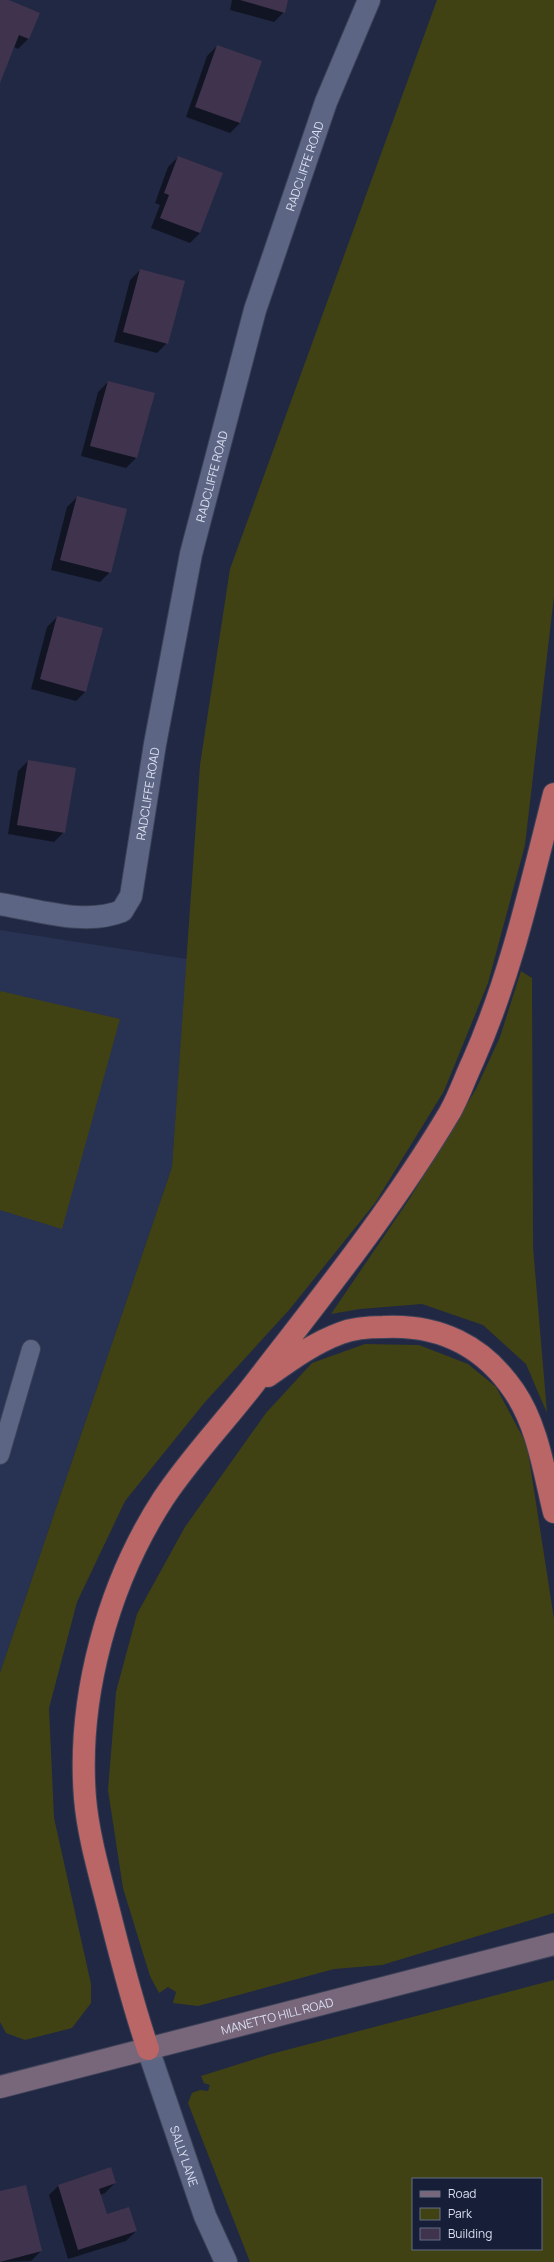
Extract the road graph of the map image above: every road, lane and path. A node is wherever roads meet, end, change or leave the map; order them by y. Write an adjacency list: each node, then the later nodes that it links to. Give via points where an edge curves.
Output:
1 (369, 0): 3 (street, RADCLIFFE ROAD, via 326,102 254,310 191,554 155,744 131,896 122,911 108,916 85,918)
2 (554, 794): 5 (highway, via 501,992 452,1108 410,1175)
3 (0, 904)
4 (31, 1349): 6 (lane)
5 (251, 1388): 7 (highway, via 309,1347 342,1332 372,1327 408,1326 440,1333 468,1345 494,1367 515,1392 538,1446); 9 (highway, via 194,1456 133,1550 114,1596 94,1670 85,1741 85,1799 99,1870 134,2006)
6 (0, 1455)
7 (554, 1512)
8 (552, 1945): 9 (main road, MANETTO HILL ROAD)
9 (148, 2049): 10 (main road, MANETTO HILL ROAD); 11 (street, SALLY LANE, via 205,2216)
10 (0, 2087)
11 (226, 2262)

